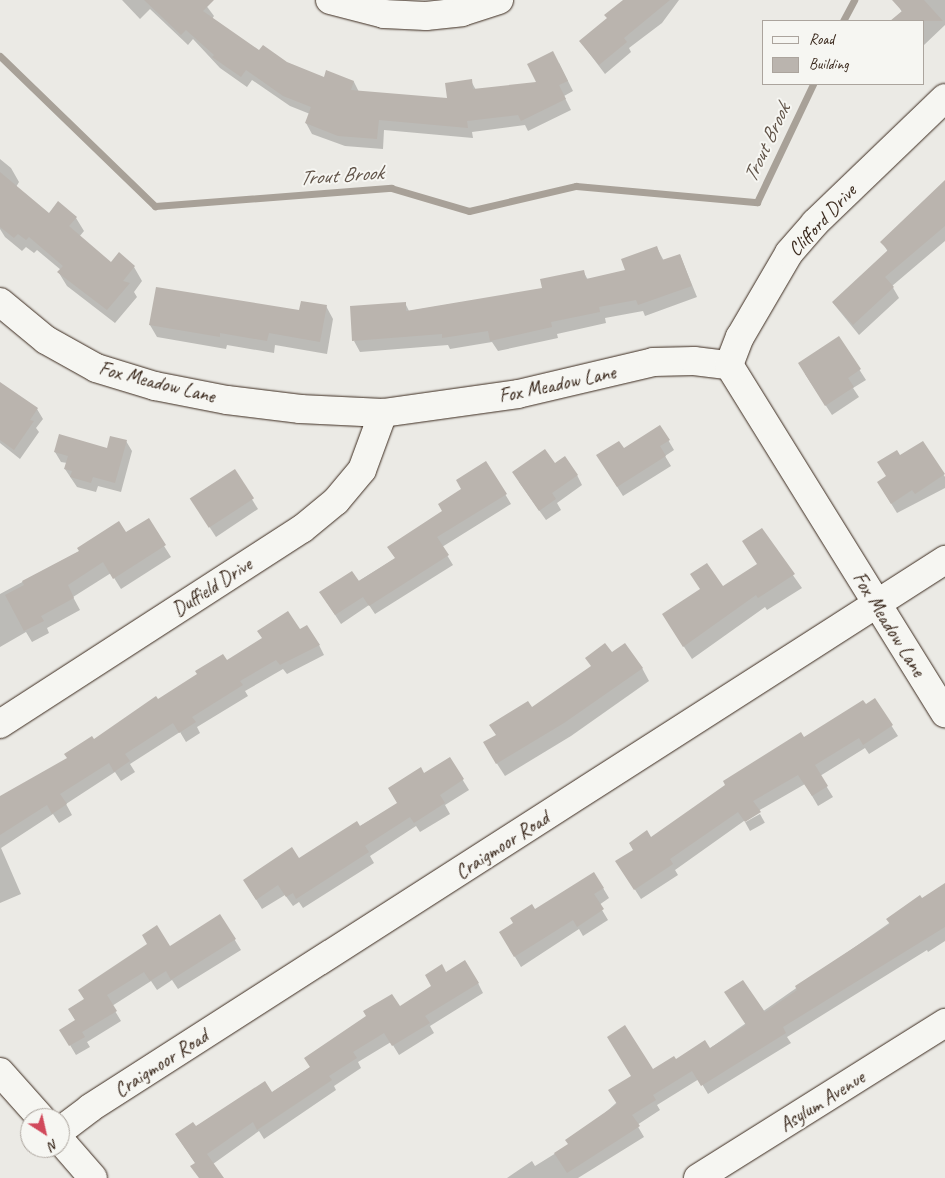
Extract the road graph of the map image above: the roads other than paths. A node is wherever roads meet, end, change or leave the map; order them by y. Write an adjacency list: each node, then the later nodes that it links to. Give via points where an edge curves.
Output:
1 (330, 0): 2 (street, via 384,14 426,16 462,12)
2 (499, 0)
3 (945, 98): 5 (street, Clifford Drive, via 815,223 789,253 740,337)
4 (0, 302): 6 (street, Fox Meadow Lane, via 70,356 96,368 155,386 291,408)
5 (729, 365): 6 (street, Fox Meadow Lane, via 694,361 653,362 518,394); 8 (street, Fox Meadow Lane)
6 (383, 414): 10 (street, Duffield Drive, via 362,470 336,501 302,529)
7 (945, 560): 8 (street, Craigmoor Road)
8 (876, 605): 9 (street, Fox Meadow Lane); 14 (street, Craigmoor Road)
9 (945, 712)
10 (0, 724)
11 (945, 1023): 17 (street, Asylum Avenue)
12 (0, 1072): 13 (street)
13 (32, 1108)
14 (70, 1123)
15 (70, 1152): 16 (street)
16 (93, 1178)
17 (698, 1178)

